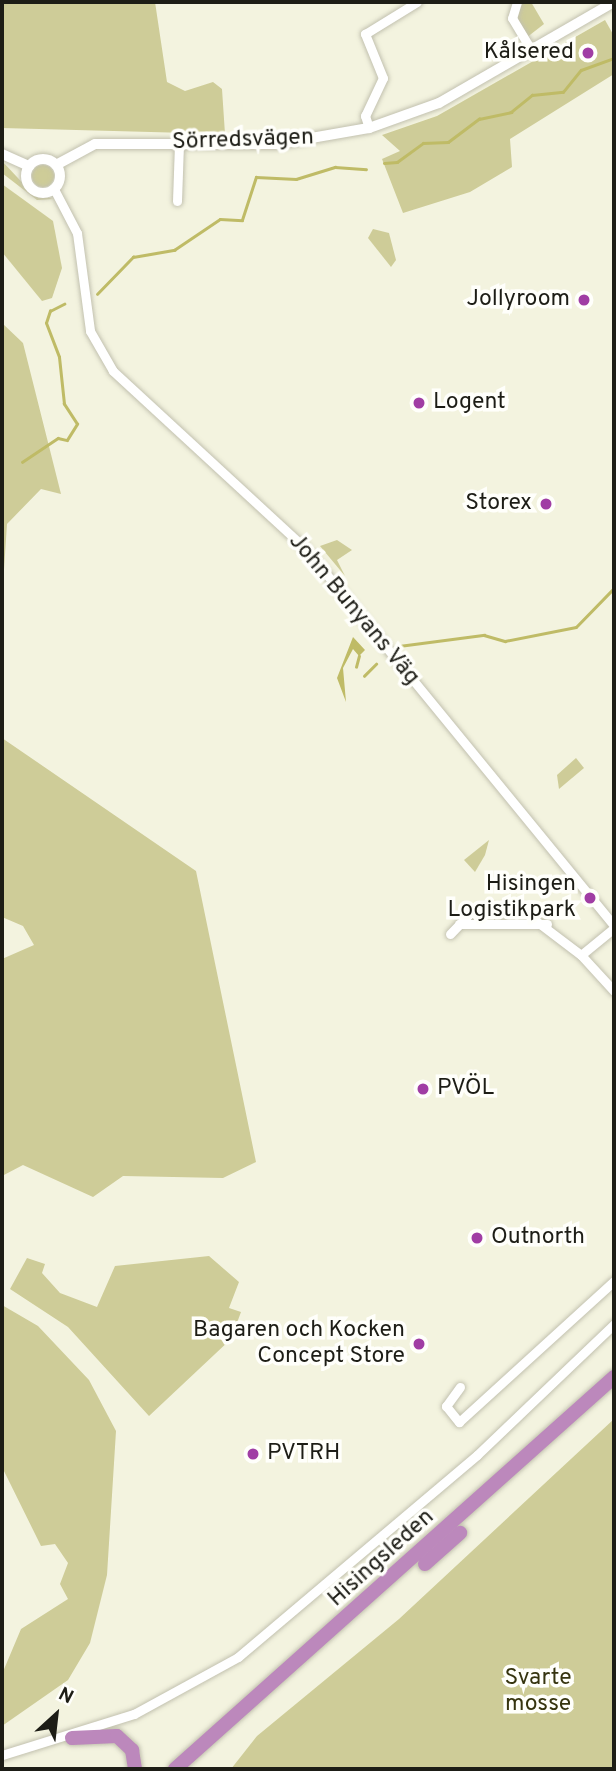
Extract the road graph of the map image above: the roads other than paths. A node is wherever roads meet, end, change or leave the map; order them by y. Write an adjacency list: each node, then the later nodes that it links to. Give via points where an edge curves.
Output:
1 (416, 2): 5 (street, via 365,34 383,78 365,116)
2 (517, 2): 4 (street, via 512,18)
3 (614, 2): 4 (street, Sörredsvägen)
4 (532, 51): 5 (street, Sörredsvägen, via 439,103)
5 (369, 128): 6 (street, Sörredsvägen, via 277,144)
6 (179, 144): 8 (street, Sörredsvägen, via 90,145); 11 (street)
7 (2, 154): 9 (street, Sörredsvägen)
8 (56, 165): 9 (street, Sörredsvägen, via 43,159); 10 (street)
9 (29, 166): 10 (street, via 32,188)
10 (54, 188): 14 (street, John Bunyans Väg, via 78,233 90,331 113,372 305,548)
11 (177, 201)
12 (459, 924): 13 (street); 13 (street, via 471,912 500,906 519,908); 15 (street)
13 (547, 924): 16 (street)
14 (614, 927): 16 (street, John Bunyans Väg)
15 (450, 934)
16 (581, 956): 17 (street)
17 (614, 991)
18 (614, 1281): 21 (street, via 471,1418 459,1422 446,1406)
19 (614, 1324): 23 (street, via 477,1455 257,1644 175,1695)
20 (614, 1377): 26 (highway, Hisingsleden)
21 (460, 1387)
22 (614, 1391): 27 (highway, Hisingsleden)
23 (72, 1738): 24 (street); 25 (highway, via 117,1736 130,1746)
24 (2, 1755)
25 (135, 1769)
26 (174, 1769)
27 (189, 1769)

